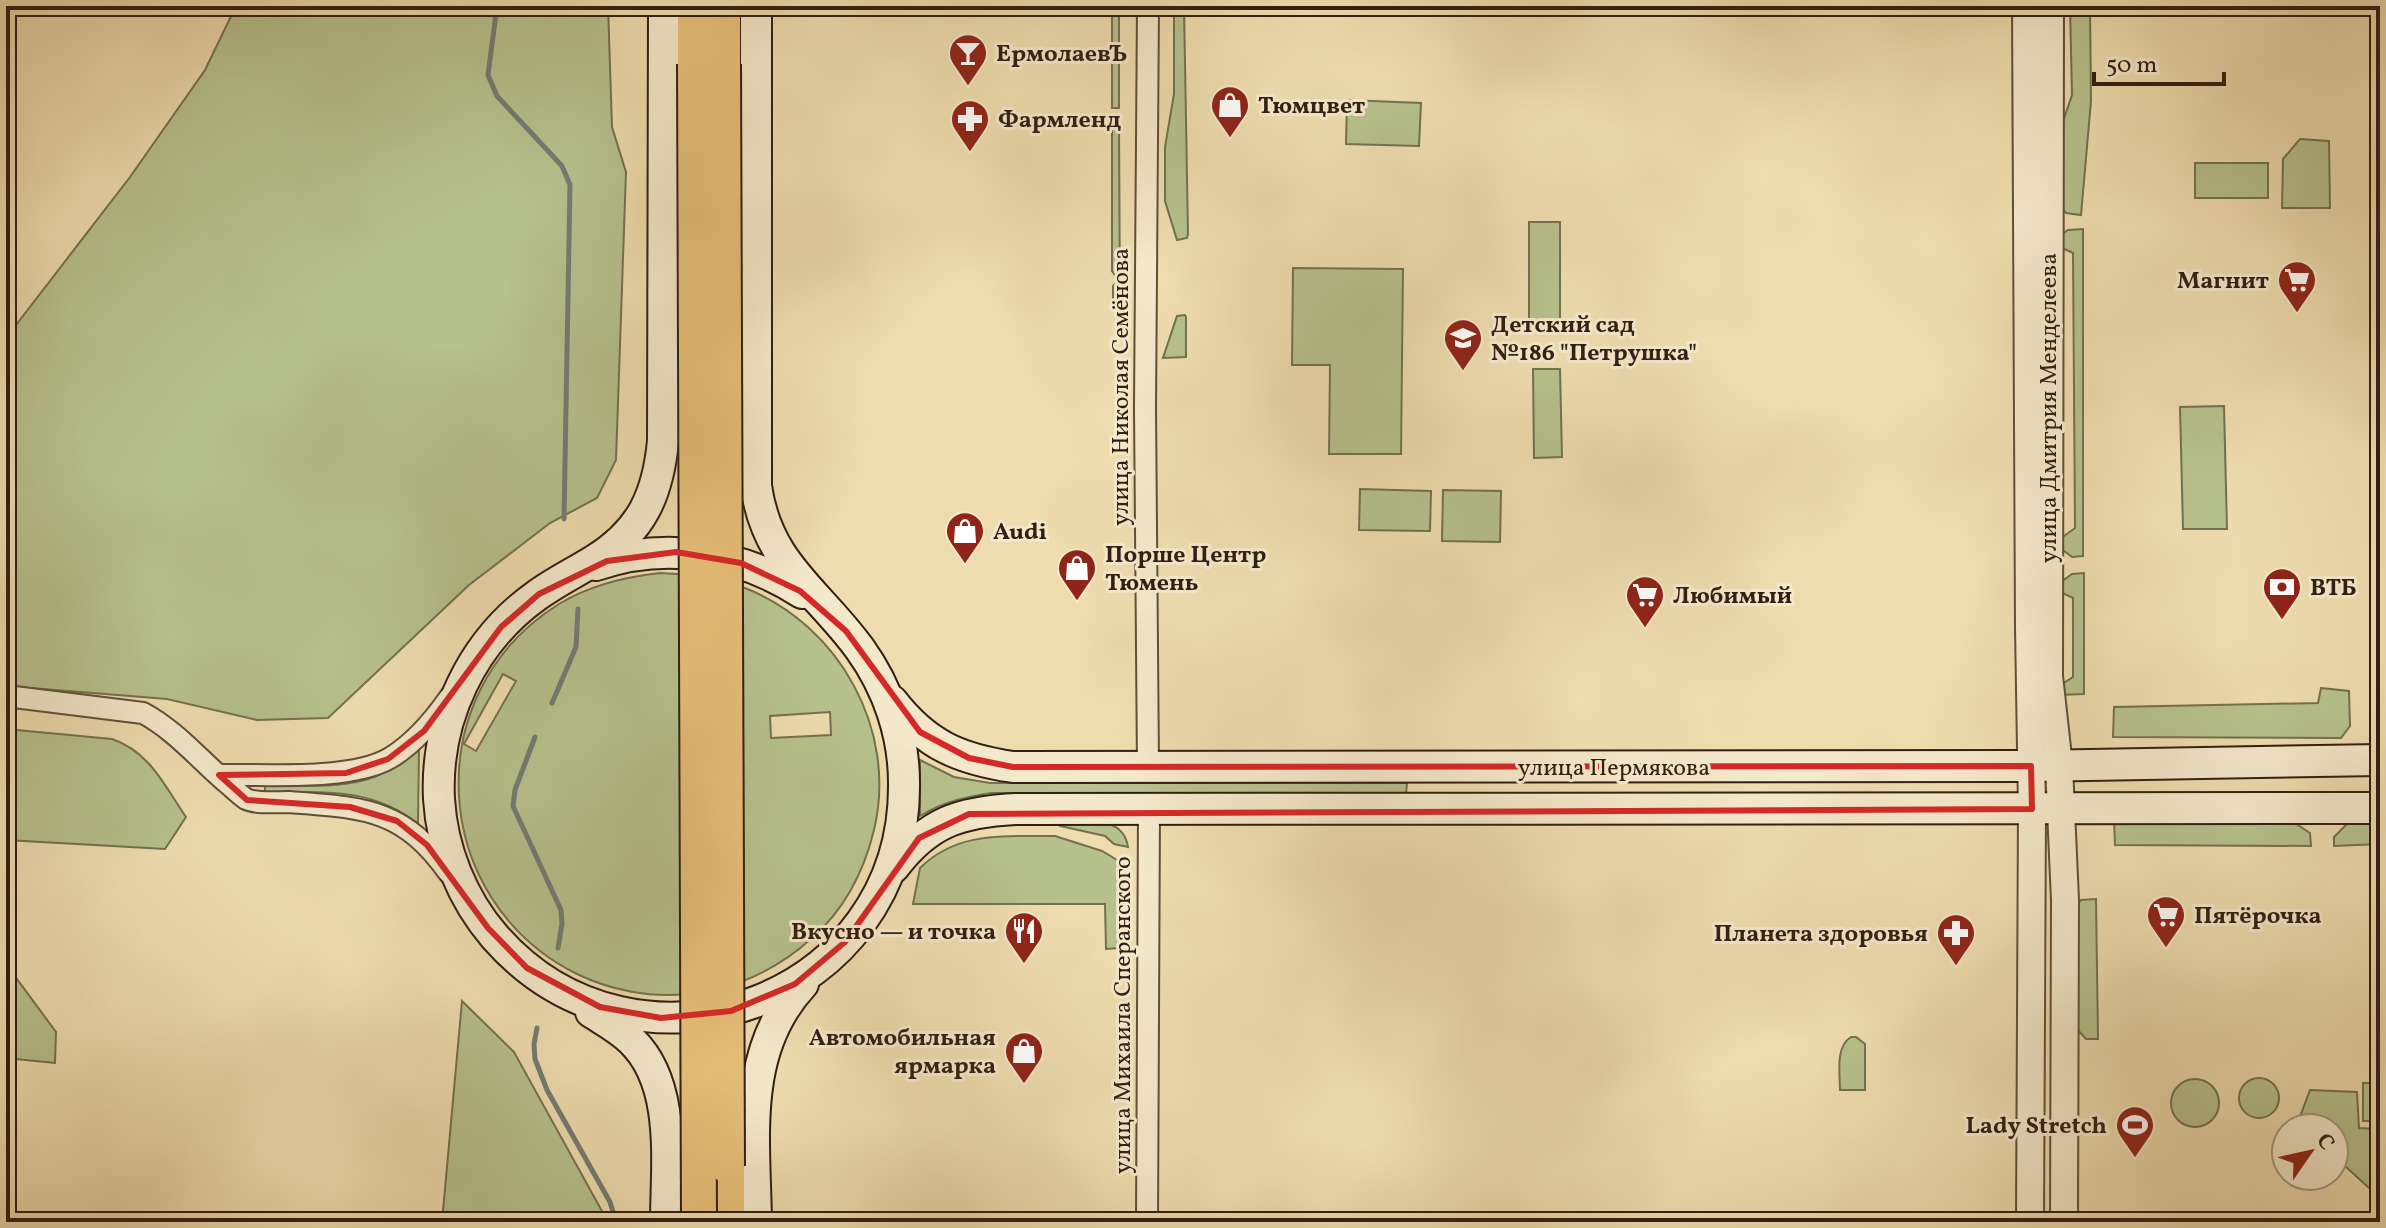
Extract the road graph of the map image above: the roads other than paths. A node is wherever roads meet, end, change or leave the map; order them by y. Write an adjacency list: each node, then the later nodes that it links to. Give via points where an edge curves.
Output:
1 (664, 6): 9 (main road, via 660,465 654,491 626,536)
2 (695, 6): 8 (highway)
3 (723, 6): 8 (highway)
4 (756, 6): 10 (main road, via 756,486 759,510 774,546)
5 (1148, 6): 16 (street, улица Николая Семёнова)
6 (2026, 6): 15 (street, улица Дмитрия Менделеева)
7 (2050, 6): 15 (street, улица Дмитрия Менделеева)
8 (709, 64): 26 (highway, bridge); 27 (highway, bridge)
9 (560, 580): 10 (main road, via 632,556 698,554 761,571 800,591); 11 (main road, via 519,609)
10 (832, 617): 12 (main road)
11 (471, 667): 17 (street, via 424,731 380,763 346,773); 22 (main road, via 445,731 439,800 449,855)
12 (880, 682): 16 (main road, улица Пермякова, via 920,732 969,758 1013,767); 21 (main road, via 900,742 904,785 901,827)
13 (6, 696): 17 (street, via 143,713)
14 (2380, 760): 15 (main road, улица Пермякова)
15 (2045, 766): 16 (main road, улица Пермякова); 20 (street, улица Дмитрия Менделеева)
16 (1148, 767)
17 (219, 775): 22 (street, via 247,800 350,807 397,821 427,845)
18 (2380, 808): 20 (main road, улица Пермякова)
19 (1149, 809): 20 (main road, улица Пермякова); 21 (main road, улица Пермякова, via 1015,809 961,816 919,838); 29 (street, улица Михаила Сперанского)
20 (2046, 809): 30 (street); 31 (street, via 2065,900)
21 (881, 888): 23 (main road)
22 (472, 905): 24 (main road, via 506,949)
23 (829, 957): 24 (main road, via 764,1000 696,1017 626,1014); 28 (main road, via 785,1005 761,1058 755,1110)
24 (549, 984): 25 (main road, via 632,1041 652,1070 665,1127)
25 (666, 1222)
26 (699, 1222)
27 (727, 1222)
28 (756, 1222)
29 (1147, 1222)
30 (2030, 1222)
31 (2064, 1222)

